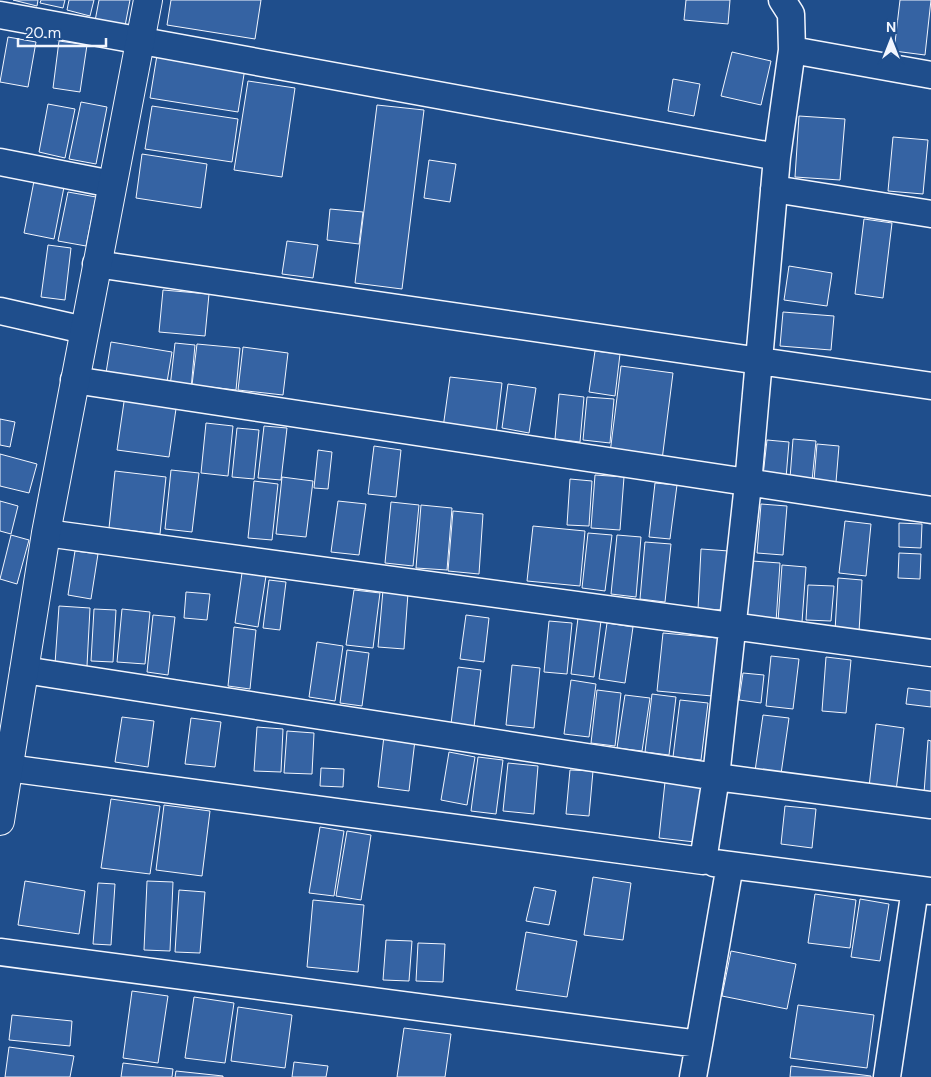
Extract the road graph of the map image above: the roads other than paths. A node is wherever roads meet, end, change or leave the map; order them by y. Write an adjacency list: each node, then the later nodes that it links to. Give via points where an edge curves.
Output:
1 (148, 0): 4 (street)
2 (782, 0): 5 (street, via 791,14)
3 (0, 15): 4 (street)
4 (139, 40): 7 (street); 9 (street)
5 (792, 50): 6 (street); 7 (street)
6 (931, 75)
7 (777, 157): 10 (street)
8 (0, 162): 9 (street)
9 (112, 184): 12 (street)
10 (774, 189): 11 (street); 15 (street)
11 (931, 214)
12 (96, 264): 14 (street); 15 (street)
13 (0, 311): 14 (street)
14 (84, 330): 16 (street)
15 (759, 362): 17 (street); 18 (street)
16 (74, 380): 18 (street); 20 (street)
17 (931, 386)
18 (748, 484): 19 (street); 21 (street)
19 (931, 510)
20 (46, 533): 21 (street); 23 (street)
21 (733, 627): 22 (street); 25 (street)
22 (931, 653)
23 (24, 670): 24 (street); 25 (street)
24 (8, 768): 27 (street); 28 (street)
25 (716, 777): 26 (street); 28 (street)
26 (931, 805)
27 (0, 821)
28 (703, 861): 29 (street)
29 (730, 865): 30 (street); 32 (street)
30 (923, 890): 34 (street)
31 (0, 952): 32 (street)
32 (699, 1044): 33 (street)
33 (694, 1077)
34 (887, 1077)

